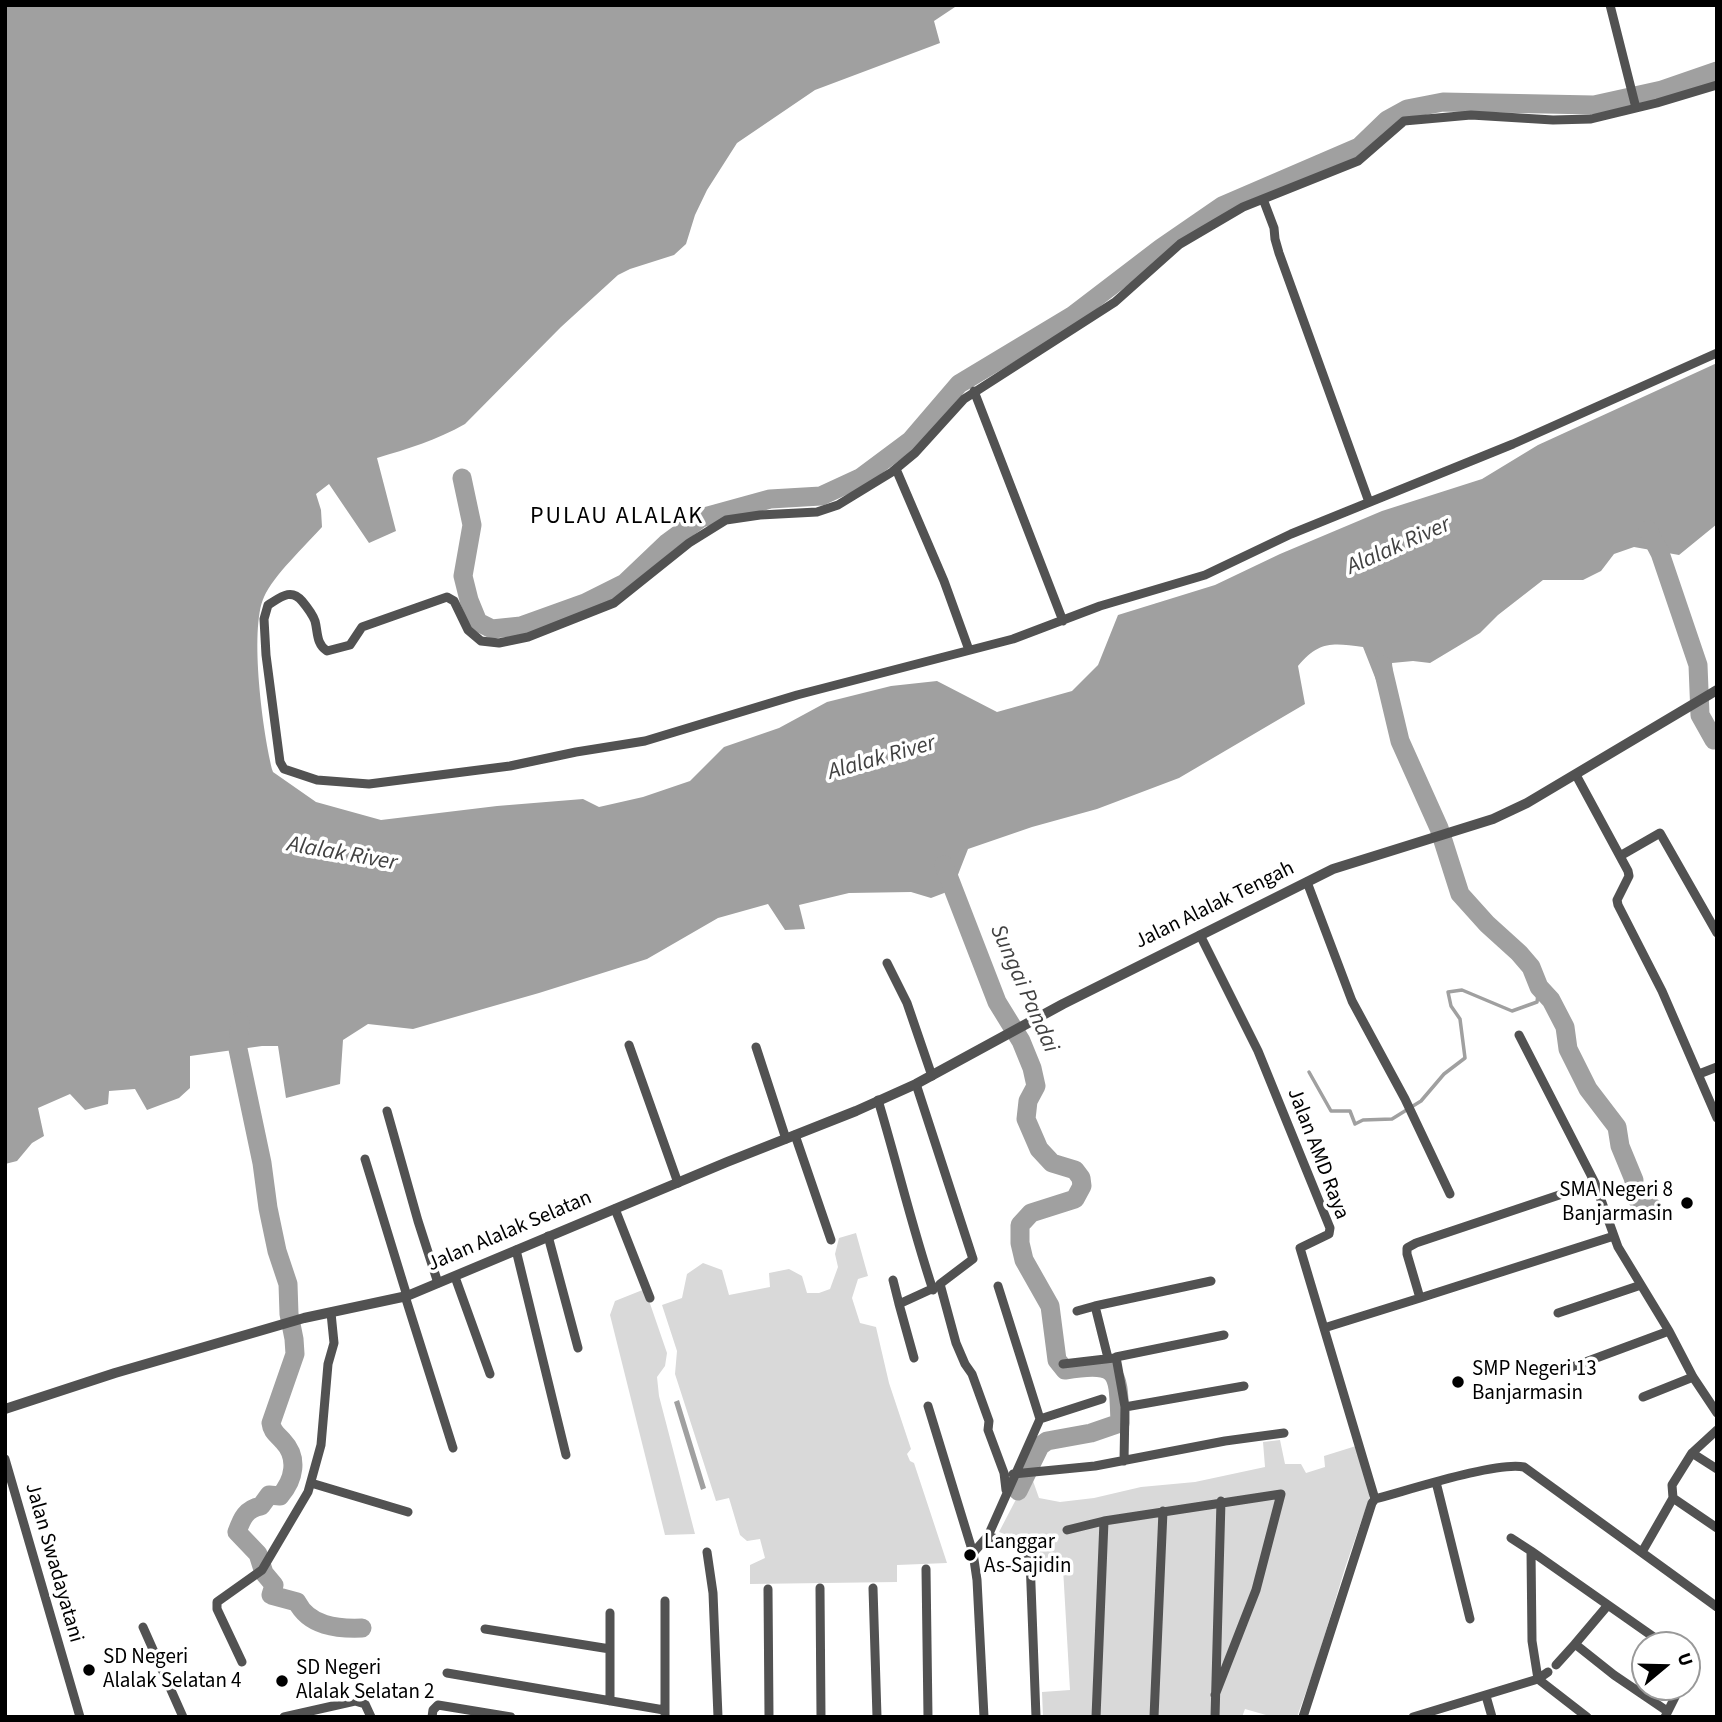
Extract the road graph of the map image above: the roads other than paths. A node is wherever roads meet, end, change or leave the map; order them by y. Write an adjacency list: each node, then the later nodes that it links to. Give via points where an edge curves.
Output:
1 (1610, 5): 3 (street)
2 (1717, 85): 3 (street)
3 (1636, 108): 4 (street, via 1591,119 1471,115 1404,121 1358,161)
4 (1263, 199): 6 (street, via 1180,244 1115,302); 8 (street)
5 (1717, 353): 8 (street)
6 (974, 391): 7 (street); 9 (street)
7 (896, 469): 10 (street); 10 (street, via 830,509 726,520 689,543 614,603 527,637 499,643 481,641 447,597 362,627 351,645 327,651 320,644 314,618 298,596 290,593 268,605 264,619 282,766 317,780 369,784 510,766 645,741)
8 (1369, 502): 9 (street, via 1205,575)
9 (1063, 621): 10 (street)
10 (969, 650)
11 (1717, 690): 12 (street, Jalan Alalak Tengah)
12 (1576, 775): 13 (street); 14 (street, Jalan Alalak Tengah, via 1493,818 1333,869)
13 (1620, 856): 15 (street, via 1660,833); 23 (street, via 1629,876 1618,905)
14 (1307, 882): 16 (street, Jalan Alalak Tengah); 33 (street, via 1352,1001)
15 (1717, 933)
16 (1200, 934): 18 (street, Jalan Alalak Tengah); 54 (street, Jalan AMD Raya, via 1258,1051 1330,1228 1329,1234 1300,1248)
17 (887, 963): 24 (street, via 907,1003)
18 (1012, 1032): 24 (street, Jalan Alalak Selatan)
19 (1519, 1035): 32 (street)
20 (629, 1045): 31 (street)
21 (756, 1047): 29 (street)
22 (1717, 1067): 23 (street)
23 (1699, 1074): 28 (street)
24 (932, 1076): 25 (street, Jalan Alalak Selatan)
25 (916, 1084): 26 (street, Jalan Alalak Selatan); 45 (street, via 974,1259)
26 (878, 1100): 29 (street, Jalan Alalak Selatan); 45 (street, via 915,1237)
27 (387, 1111): 42 (street)
28 (1717, 1118)
29 (790, 1137): 31 (street, Jalan Alalak Selatan); 37 (street)
30 (365, 1159): 46 (street)
31 (678, 1183): 34 (street, Jalan Alalak Selatan)
32 (1595, 1184): 36 (street); 48 (street, via 1416,1242 1407,1248 1407,1254)
33 (1450, 1194)
34 (615, 1209): 35 (street, Jalan Alalak Selatan); 47 (street)
35 (548, 1236): 38 (street, Jalan Alalak Selatan); 57 (street)
36 (1614, 1236): 43 (street); 48 (street)
37 (831, 1240)
38 (516, 1250): 39 (street, Jalan Alalak Selatan); 76 (street)
39 (454, 1277): 42 (street, Jalan Alalak Selatan); 62 (street)
40 (893, 1280): 49 (street)
41 (1211, 1281): 50 (street)
42 (438, 1283): 46 (street, Jalan Alalak Selatan)
43 (1640, 1285): 53 (street); 55 (street)
44 (998, 1286): 71 (street)
45 (936, 1287): 49 (street); 80 (street, via 972,1374)
46 (406, 1296): 52 (street, Jalan Alalak Selatan); 74 (street)
47 (650, 1298)
48 (1420, 1298): 54 (street)
49 (899, 1304): 58 (street)
50 (1095, 1306): 51 (street); 59 (street)
51 (1077, 1311)
52 (331, 1313): 69 (street, Jalan Alalak Selatan); 83 (street, via 334,1343 321,1445)
53 (1558, 1313)
54 (1324, 1328): 86 (street, Jalan AMD Raya)
55 (1669, 1331): 61 (street); 63 (street)
56 (1224, 1335): 59 (street)
57 (578, 1348)
58 (914, 1358)
59 (1112, 1358): 60 (street); 68 (street)
60 (1063, 1364)
61 (1572, 1367)
62 (490, 1374)
63 (1693, 1377): 65 (street); 70 (street)
64 (1244, 1386): 68 (street)
65 (1643, 1398)
66 (1102, 1399): 71 (street)
67 (928, 1406): 98 (street)
68 (1125, 1407): 78 (street)
69 (5, 1409)
70 (1717, 1413)
71 (1040, 1419): 81 (street)
72 (1717, 1430): 75 (street)
73 (1284, 1433): 78 (street)
74 (453, 1448)
75 (1692, 1453): 79 (street); 85 (street, via 1672,1485)
76 (566, 1455)
77 (5, 1459): 125 (street, Jalan Swadayatani)
78 (1124, 1461): 81 (street)
79 (1717, 1469)
80 (1004, 1473): 81 (street); 84 (street)
81 (1023, 1473): 84 (street)
82 (1436, 1482): 86 (street); 97 (street, via 1524,1467); 107 (street)
83 (311, 1483): 89 (street); 113 (street, via 262,1570 216,1602)
84 (1006, 1490): 93 (street)
85 (1673, 1498): 91 (street); 97 (street)
86 (1375, 1499): 141 (street)
87 (1221, 1502): 88 (street); 118 (street); 118 (street, via 1281,1494 1256,1590)
88 (1163, 1511): 90 (street); 139 (street)
89 (408, 1512)
90 (1104, 1521): 92 (street); 138 (street)
91 (1717, 1528)
92 (1067, 1530)
93 (988, 1536): 98 (street); 137 (street, via 1023,1548 1030,1559)
94 (1511, 1538): 95 (street)
95 (1531, 1551): 104 (street); 117 (street, via 1532,1641)
96 (707, 1552): 131 (street)
97 (1642, 1552): 105 (street)
98 (973, 1553): 136 (street)
99 (926, 1569): 135 (street)
100 (821, 1588): 133 (street)
101 (873, 1588): 134 (street)
102 (768, 1589): 132 (street)
103 (665, 1601): 121 (street)
104 (1608, 1605): 110 (street); 111 (street)
105 (1717, 1607)
106 (610, 1613): 112 (street)
107 (1470, 1619)
108 (143, 1628): 126 (street)
109 (485, 1629): 112 (street)
110 (1645, 1631)
111 (1575, 1644): 114 (street); 122 (street)
112 (610, 1649): 120 (street)
113 (242, 1662)
114 (1556, 1665)
115 (1548, 1672): 117 (street)
116 (447, 1673): 120 (street)
117 (1538, 1679): 119 (street); 144 (street)
118 (1215, 1695): 140 (street)
119 (1486, 1696): 124 (street); 143 (street)
120 (610, 1701): 121 (street)
121 (665, 1713)
122 (1666, 1714)
123 (477, 1715): 129 (street, via 438,1705); 130 (street)
124 (1424, 1715): 142 (street)
125 (80, 1717)
126 (183, 1717)
127 (284, 1717): 128 (street, via 355,1701 365,1704)
128 (371, 1717)
129 (432, 1717)
130 (511, 1717)
131 (719, 1717)
132 (769, 1717)
133 (821, 1717)
134 (877, 1717)
135 (928, 1717)
136 (984, 1717)
137 (1036, 1717)
138 (1096, 1717)
139 (1154, 1717)
140 (1215, 1717)
141 (1303, 1717)
142 (1413, 1717)
143 (1492, 1717)
144 (1587, 1717)

